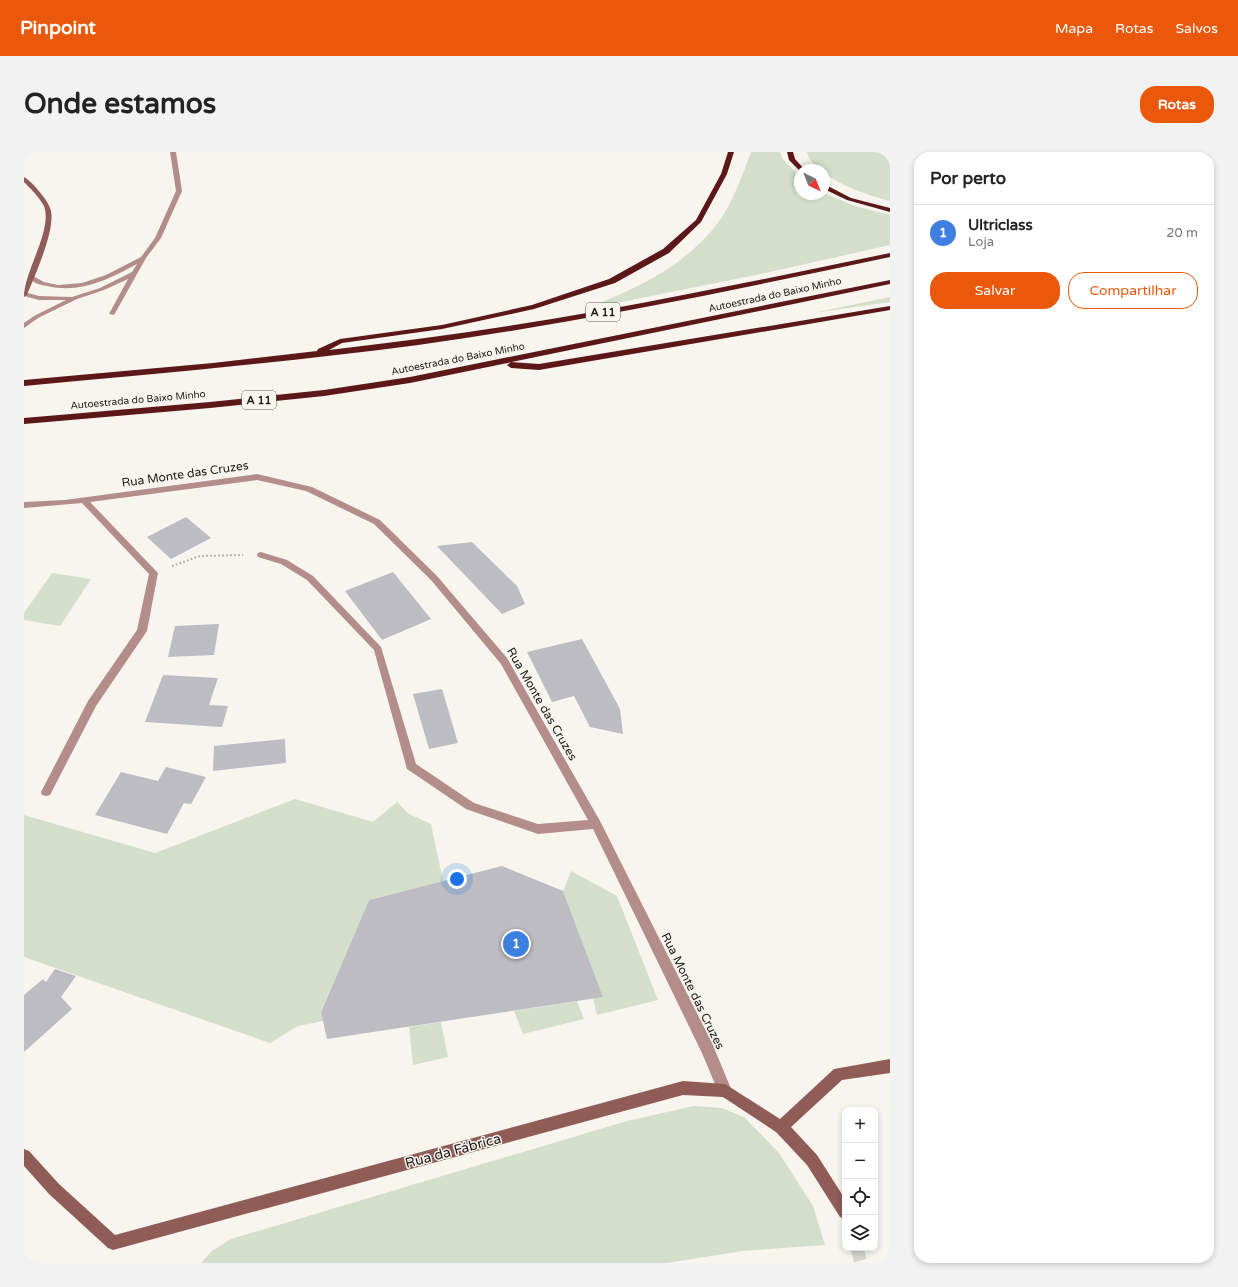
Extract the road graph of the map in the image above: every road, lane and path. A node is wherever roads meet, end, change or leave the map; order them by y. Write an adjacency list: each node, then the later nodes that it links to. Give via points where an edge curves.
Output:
1 (173, 152): 9 (street, via 179,191 158,238)
2 (731, 152): 18 (highway, via 724,174 699,221 666,251 612,280 534,307 442,327 340,341)
3 (790, 152): 4 (highway)
4 (796, 164)
5 (24, 179): 11 (street, via 43,200 48,212 48,223)
6 (830, 189): 7 (highway, via 849,199)
7 (890, 210)
8 (890, 255): 18 (highway, Autoestrada do Baixo Minho / A 11, via 527,325)
9 (143, 258): 10 (street); 11 (street, via 82,286 45,285)
10 (135, 272): 14 (street, via 102,289); 16 (street)
11 (31, 277): 13 (street)
12 (890, 282): 19 (highway, Autoestrada do Baixo Minho / A 11)
13 (24, 294): 14 (street, via 39,298)
14 (75, 298): 17 (street)
15 (890, 308): 19 (highway, via 539,366)
16 (112, 314)
17 (24, 326)
18 (313, 355): 20 (highway, Autoestrada do Baixo Minho / A 11)
19 (491, 364): 21 (highway, Autoestrada do Baixo Minho / A 11, via 410,380 210,406)
20 (24, 383)
21 (24, 421)
22 (84, 501): 23 (street, Rua Monte das Cruzes); 25 (street); 27 (street, Rua Monte das Cruzes, via 257,477 309,489 377,522 434,578 504,661)
23 (24, 505)
24 (261, 555): 25 (path, via 200,556); 27 (street, via 284,562 310,578 378,649 410,766 470,806 538,829)
25 (154, 573): 26 (street, via 142,631 92,704)
26 (46, 792)
27 (596, 824): 29 (street, Rua Monte das Cruzes, via 707,1048)
28 (890, 1066): 30 (street, via 839,1074)
29 (725, 1091): 30 (street, Rua da Fábrica); 31 (street, Rua da Fábrica, via 683,1088 113,1243 54,1189)
30 (781, 1127): 32 (street, Rua da Fábrica, via 812,1160)
31 (24, 1156)
32 (842, 1207)

